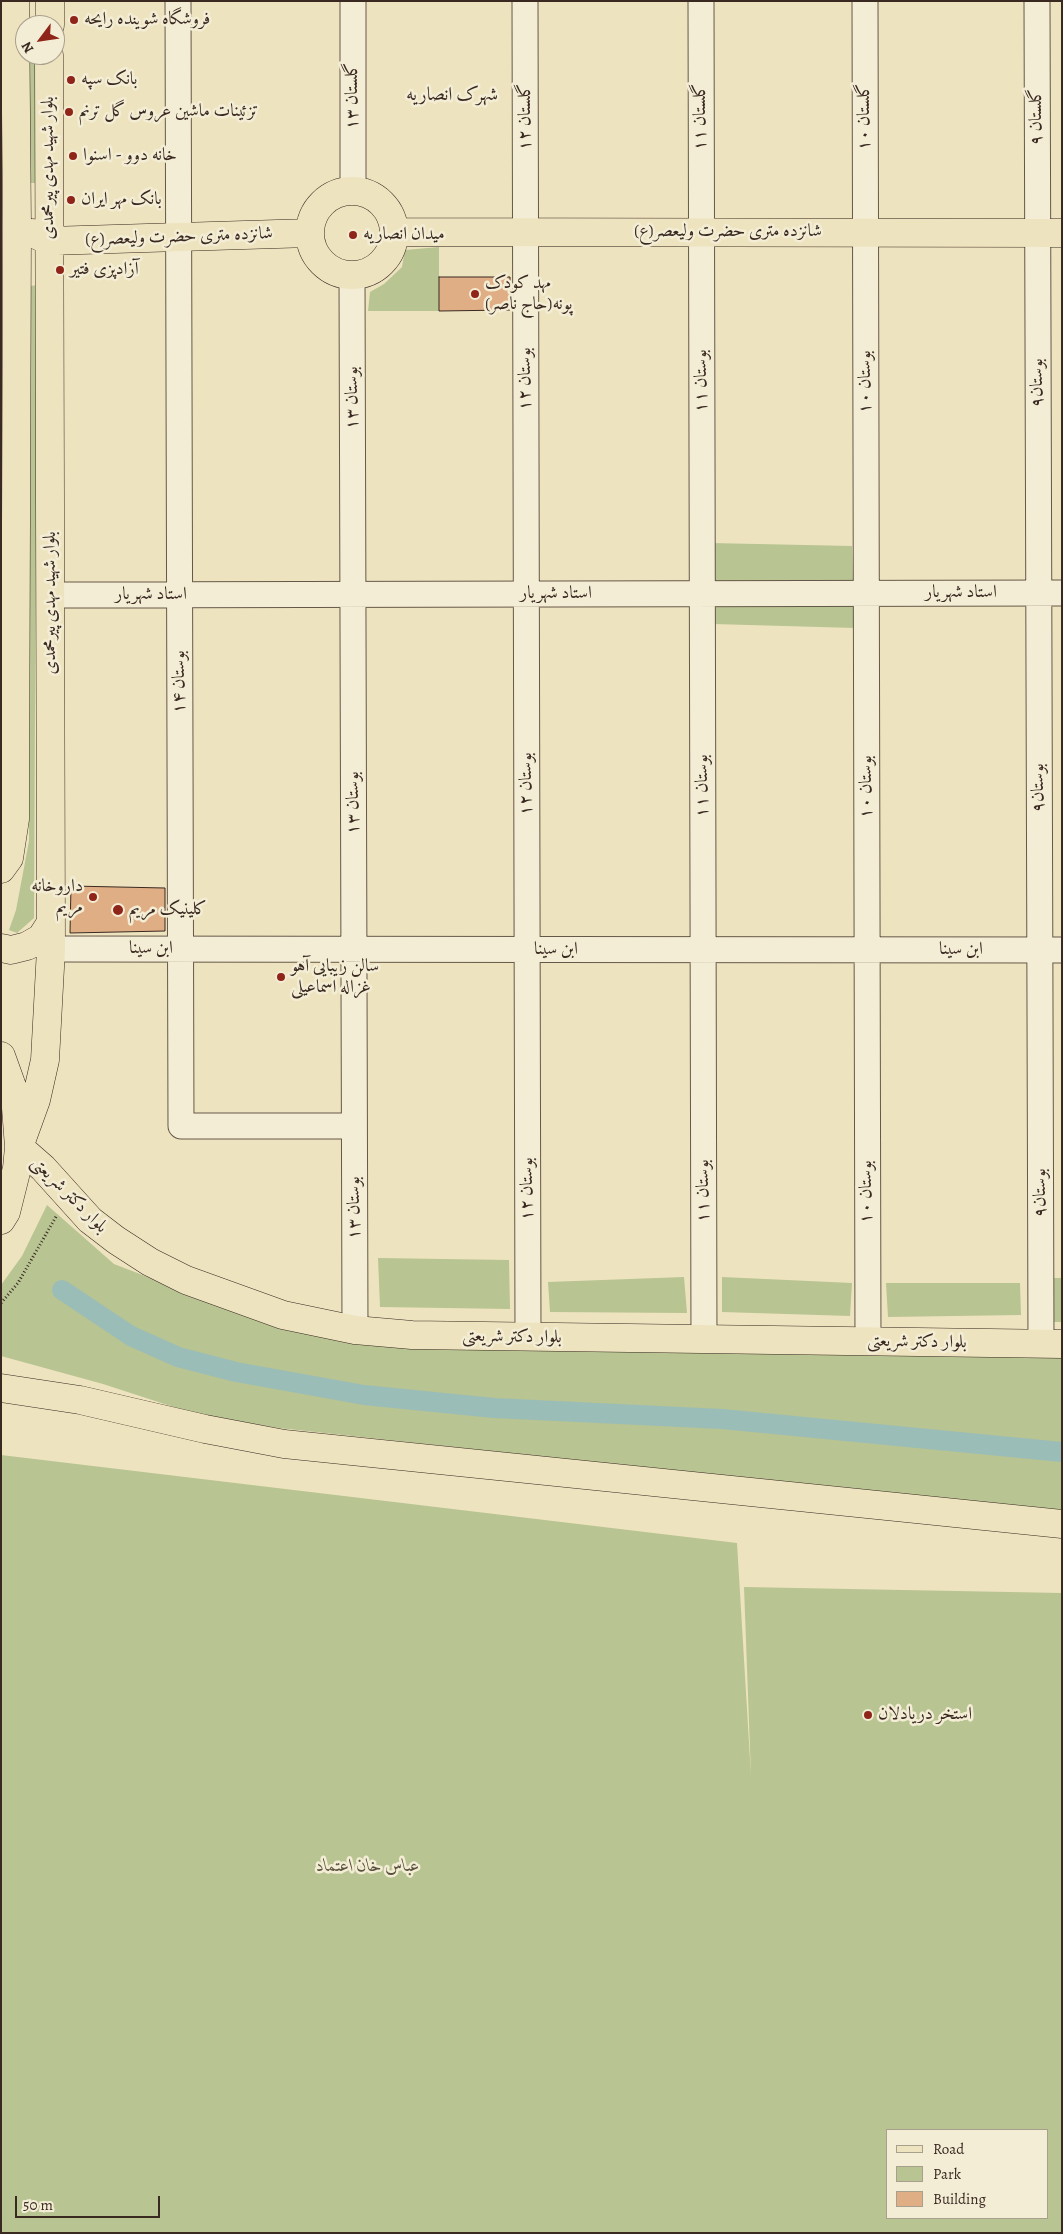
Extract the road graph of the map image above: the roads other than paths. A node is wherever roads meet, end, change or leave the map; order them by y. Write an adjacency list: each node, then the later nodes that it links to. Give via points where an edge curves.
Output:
1 (15, 1): 12 (main road, بلوار شهید مهدی پیرمحمدی)
2 (50, 1): 9 (main road)
3 (178, 1): 19 (street, بوستان ۱۴)
4 (353, 1): 11 (street, گلستان ۱۳)
5 (525, 1): 14 (street, گلستان ۱۲)
6 (701, 1): 15 (street, گلستان ۱۱)
7 (865, 1): 16 (street, گلستان ۱۰)
8 (1037, 1): 17 (street, گلستان ۹)
9 (50, 15)
10 (50, 65): 20 (main road, بلوار شهید مهدی پیرمحمدی)
11 (354, 191): 13 (main road, via 382,204); 18 (main road, via 332,196 323,203 311,222)
12 (9, 226): 20 (main road); 21 (main road, بلوار شهید مهدی پیرمحمدی)
13 (394, 232): 14 (main road, شانزده متری حضرت ولیعصر(ع)); 22 (main road, via 393,243 382,262 374,269)
14 (526, 232): 15 (main road, شانزده متری حضرت ولیعصر(ع)); 26 (street, بوستان ۱۲)
15 (702, 232): 16 (main road, شانزده متری حضرت ولیعصر(ع)); 27 (street, بوستان ۱۱)
16 (866, 233): 17 (main road, شانزده متری حضرت ولیعصر(ع)); 28 (street, بوستان ۱۰)
17 (1050, 233): 24 (street, بوستان۹)
18 (310, 234): 19 (main road, شانزده متری حضرت ولیعصر(ع)); 22 (main road, via 323,263 331,270)
19 (179, 238): 20 (main road, شانزده متری حضرت ولیعصر(ع)); 30 (street, بوستان ۱۴)
20 (49, 241): 21 (main road); 29 (main road, بلوار شهید مهدی پیرمحمدی)
21 (9, 261): 23 (main road, بلوار شهید مهدی پیرمحمدی)
22 (352, 275): 25 (street, بوستان ۱۳)
23 (8, 569): 31 (main road, بلوار شهید مهدی پیرمحمدی, via 15,819)
24 (1050, 593): 28 (street, استاد شهریار); 39 (street, بوستان۹)
25 (353, 594): 26 (street, استاد شهریار); 30 (street, استاد شهریار); 35 (street, بوستان ۱۳)
26 (527, 594): 27 (street, استاد شهریار); 36 (street, بوستان ۱۲)
27 (702, 594): 28 (street, استاد شهریار); 37 (street, بوستان ۱۱)
28 (866, 594): 38 (street, بوستان ۱۰)
29 (51, 595): 30 (street, استاد شهریار); 32 (main road, بلوار شهید مهدی پیرمحمدی)
30 (180, 595): 34 (street, بوستان ۱۴)
31 (5, 863)
32 (50, 936): 33 (main road, via 11,950); 34 (street, ابن سینا); 42 (main road, بلوار شهید مهدی پیرمحمدی, via 45,1060 36,1100)
33 (1, 948)
34 (181, 949): 35 (street, ابن سینا); 41 (street, بوستان ۱۴, via 181,1126)
35 (354, 950): 36 (street, ابن سینا); 41 (street, بوستان ۱۳)
36 (528, 950): 37 (street, ابن سینا); 45 (street, بوستان ۱۲)
37 (703, 950): 38 (street, ابن سینا); 46 (street, بوستان ۱۱)
38 (867, 950): 39 (street, ابن سینا); 47 (street, بوستان ۱۰)
39 (1051, 950): 48 (street, بوستان۹)
40 (1, 1056): 42 (main road, via 15,1095)
41 (354, 1126): 44 (street, بوستان ۱۳)
42 (19, 1147): 43 (main road, via 18,1168); 44 (main road, بلوار دکتر شریعتی, via 43,1168 90,1220 150,1262 186,1280 283,1315)
43 (1, 1220)
44 (355, 1330): 45 (main road, بلوار دکتر شریعتی, via 412,1335)
45 (528, 1337): 46 (main road, بلوار دکتر شریعتی)
46 (704, 1339): 47 (main road, بلوار دکتر شریعتی)
47 (868, 1341): 48 (main road, بلوار دکتر شریعتی)
48 (1052, 1343)
49 (1, 1388): 50 (main road, via 80,1400 284,1444)
50 (1062, 1524)

